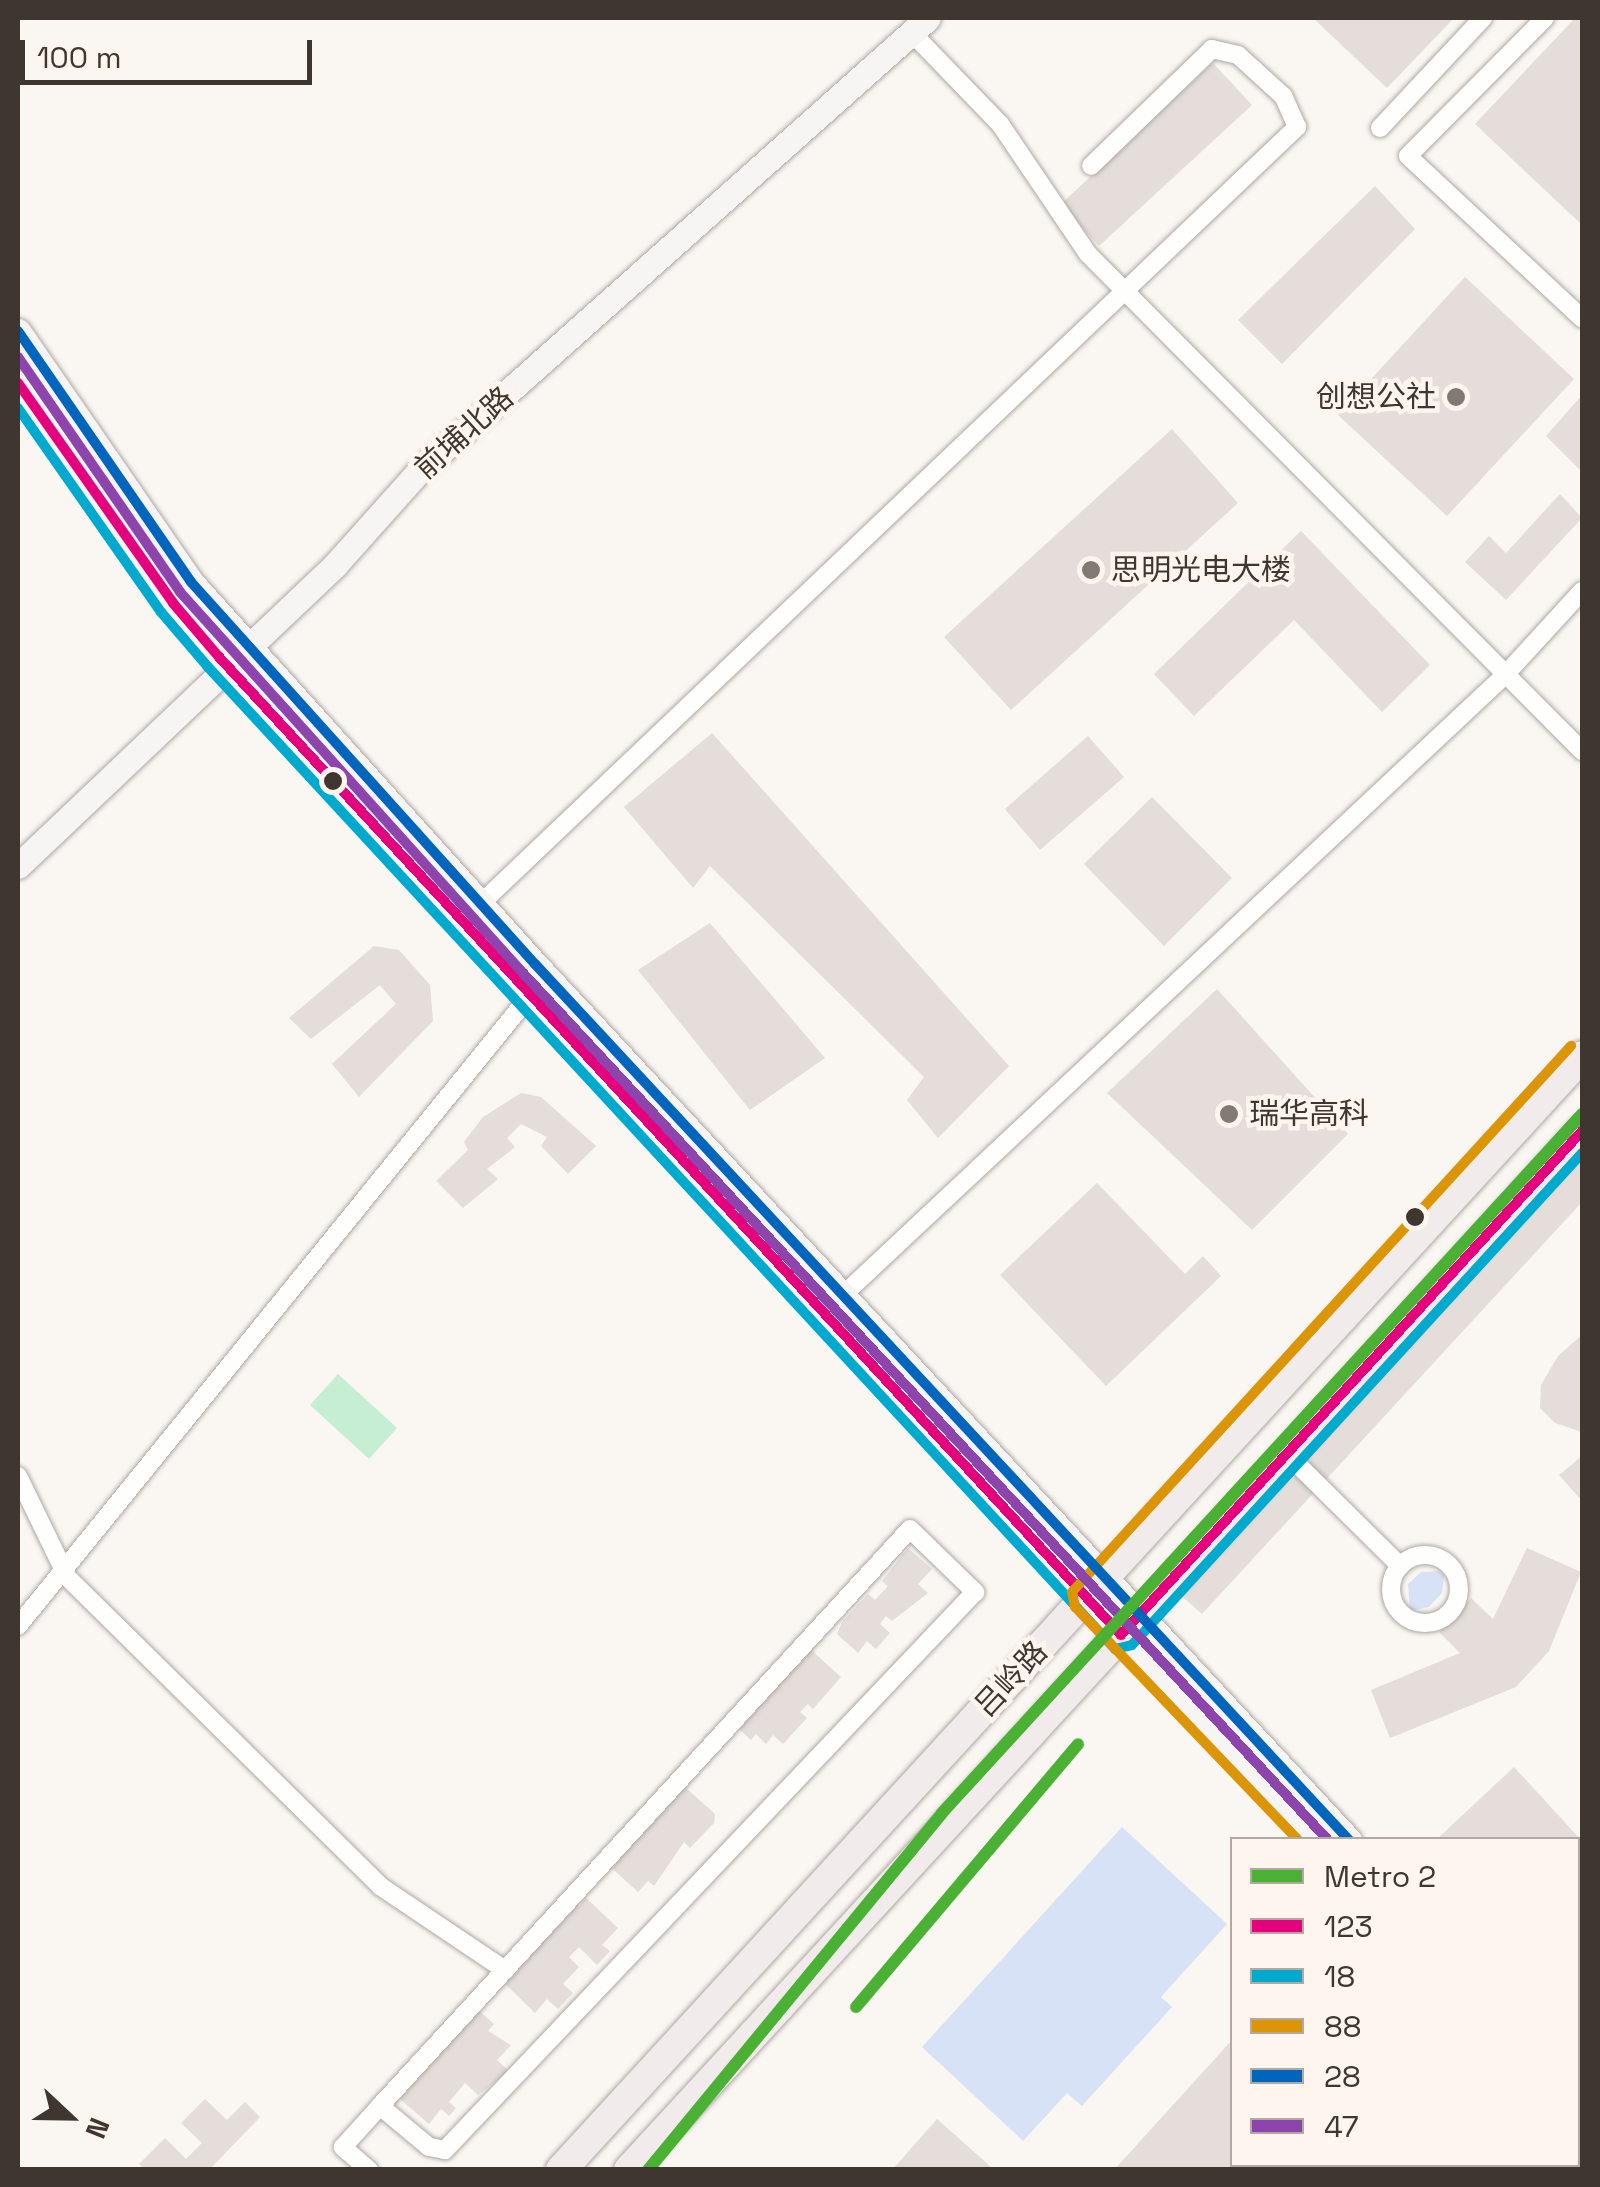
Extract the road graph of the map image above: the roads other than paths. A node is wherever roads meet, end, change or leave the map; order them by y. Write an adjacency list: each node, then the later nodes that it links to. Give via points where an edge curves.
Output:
1 (1483, 18): 4 (street)
2 (1545, 18): 7 (street, via 1408,156)
3 (920, 25): 6 (street, via 1000,124 1088,254); 11 (main road, 前埔北路, via 419,471 335,565)
4 (1380, 128)
5 (1091, 166): 6 (street, via 1212,49 1238,55 1283,96 1297,128)
6 (1124, 292): 13 (street); 16 (street)
7 (1582, 318)
8 (18, 331): 11 (main road, via 191,582)
9 (18, 383): 12 (main road, via 173,603)
10 (1582, 590): 13 (street)
11 (248, 646): 12 (main road, 前埔北路); 16 (main road)
12 (226, 664): 15 (main road, 前埔北路); 16 (main road)
13 (1505, 675): 14 (street); 20 (street)
14 (1582, 752)
15 (18, 866)
16 (472, 912): 17 (main road)
17 (539, 984): 20 (main road); 21 (main road); 25 (street)
18 (1582, 1056): 26 (main road, 吕岭路)
19 (1582, 1130): 22 (main road, 吕岭路)
20 (846, 1292): 21 (street); 26 (main road)
21 (826, 1311): 26 (main road)
22 (1288, 1455): 24 (street); 27 (main road, 吕岭路)
23 (18, 1476): 25 (street)
24 (1400, 1566)
25 (64, 1570): 28 (street); 31 (street, via 380,1886)
26 (1096, 1586): 27 (main road); 34 (main road, 吕岭路)
27 (1131, 1624): 29 (main road); 30 (main road); 35 (main road, 吕岭路)
28 (18, 1626)
29 (1316, 1837)
30 (1346, 1837)
31 (505, 1970): 32 (street); 32 (street, via 910,1530 975,1592 445,2150 429,2147)
32 (380, 2106): 33 (street, via 343,2146)
33 (368, 2170)
34 (560, 2170)
35 (629, 2170)

